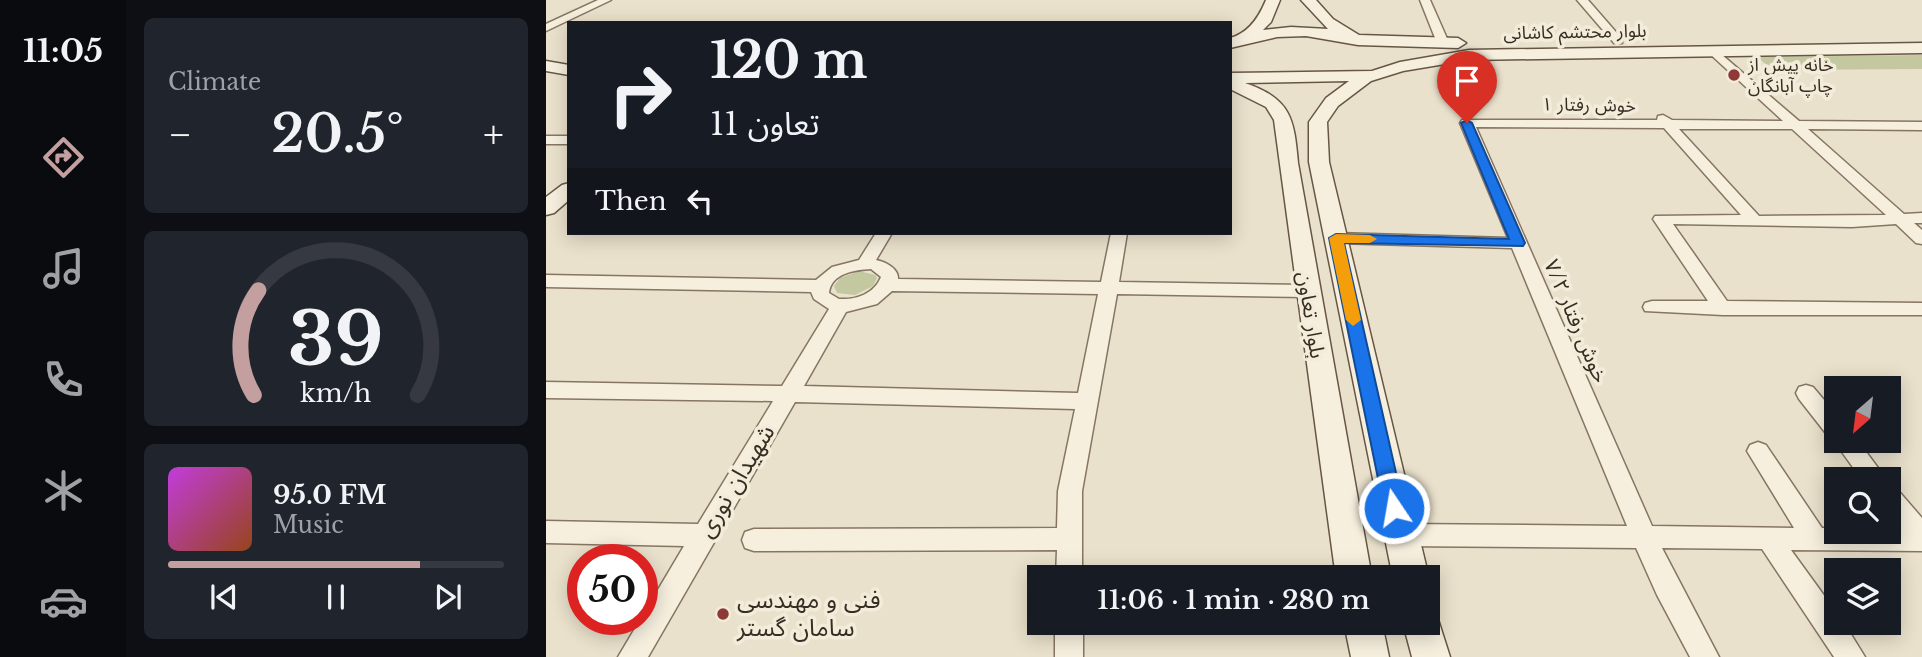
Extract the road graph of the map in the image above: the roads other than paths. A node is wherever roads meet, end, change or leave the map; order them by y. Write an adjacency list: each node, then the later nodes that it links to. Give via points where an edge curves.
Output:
1 (606, 0): 6 (street)
2 (1424, 0): 13 (street)
3 (1582, 0): 10 (street)
4 (1311, 4): 5 (main road, via 1306,13); 8 (main road, via 1328,22)
5 (1279, 9): 9 (main road)
6 (546, 28)
7 (1922, 37): 10 (main road, بلوار محتشم کاشانی)
8 (1355, 39): 9 (main road, via 1330,32 1283,30); 11 (main road); 17 (main road, via 1387,60 1384,71)
9 (1236, 41)
10 (1618, 41): 13 (main road, بلوار محتشم کاشانی)
11 (1405, 43): 13 (main road, via 1422,57)
12 (1922, 48): 14 (main road, بلوار محتشم کاشانی)
13 (1445, 50): 14 (main road, بلوار محتشم کاشانی); 17 (main road, بلوار محتشم کاشانی)
14 (1722, 51): 26 (street)
15 (546, 66): 16 (main road)
16 (567, 71)
17 (1371, 76): 20 (main road, بلوار محتشم کاشانی); 22 (main road, بلوار تعاون)
18 (546, 78): 19 (main road)
19 (567, 80)
20 (1232, 81)
21 (1232, 82): 23 (main road)
22 (1332, 102): 23 (main road, via 1325,94 1300,89 1279,95); 40 (main road, بلوار تعاون, via 1318,122 1319,162)
23 (1276, 103): 48 (main road, بلوار تعاون, via 1286,124)
24 (1922, 118): 26 (street)
25 (1665, 122): 26 (street, خوش رفتار ۱); 27 (street, خوش رفتار ۱); 35 (street)
26 (1800, 122): 28 (street); 37 (street)
27 (1467, 123): 41 (street, خوش رفتار ۷/۲)
28 (1922, 126)
29 (546, 140): 30 (street)
30 (567, 140)
31 (567, 174): 32 (main road)
32 (546, 191)
33 (567, 191): 34 (main road)
34 (546, 208)
35 (1753, 219): 36 (street); 51 (street, via 1661,219)
36 (1852, 222): 37 (street)
37 (1916, 226)
38 (883, 235): 42 (street)
39 (1119, 235): 47 (street)
40 (1336, 238): 41 (street); 64 (main road, بلوار تعاون)
41 (1518, 243): 65 (street, خوش رفتار ۷/۲)
42 (865, 264): 44 (street, via 887,270); 45 (street, via 839,270)
43 (546, 281): 45 (street)
44 (887, 285): 46 (street); 49 (street, via 865,301)
45 (821, 286): 49 (street, via 824,300)
46 (997, 287): 47 (street)
47 (1107, 288): 48 (street); 56 (street)
48 (1308, 291): 72 (main road, بلوار تعاون)
49 (841, 305): 54 (street, شهیدان نوری)
50 (1652, 307): 51 (street)
51 (1723, 309): 52 (street)
52 (1922, 309)
53 (546, 390): 54 (street)
54 (789, 393): 56 (street); 63 (street, شهیدان نوری)
55 (1806, 393): 57 (street)
56 (1086, 401): 67 (street, via 1070,491)
57 (1824, 415)
58 (1758, 451): 69 (street)
59 (1855, 453): 60 (street)
60 (1866, 467)
61 (1901, 511): 66 (street)
62 (546, 532): 63 (street)
63 (705, 535): 77 (street, شهیدان نوری)
64 (1400, 535): 65 (street); 73 (main road, بلوار تعاون)
65 (1644, 537): 68 (street); 81 (street, خوش رفتار ۷/۲)
66 (1922, 538): 69 (street)
67 (1069, 539): 70 (street); 71 (street)
68 (1769, 539): 69 (street); 82 (street)
69 (1815, 539)
70 (754, 540)
71 (1069, 565)
72 (1352, 565)
73 (1408, 565)
74 (1069, 635): 78 (street)
75 (1365, 635): 79 (main road)
76 (1425, 635): 80 (main road)
77 (632, 657)
78 (1069, 657)
79 (1370, 657)
80 (1431, 657)
81 (1705, 657)
82 (1852, 657)

